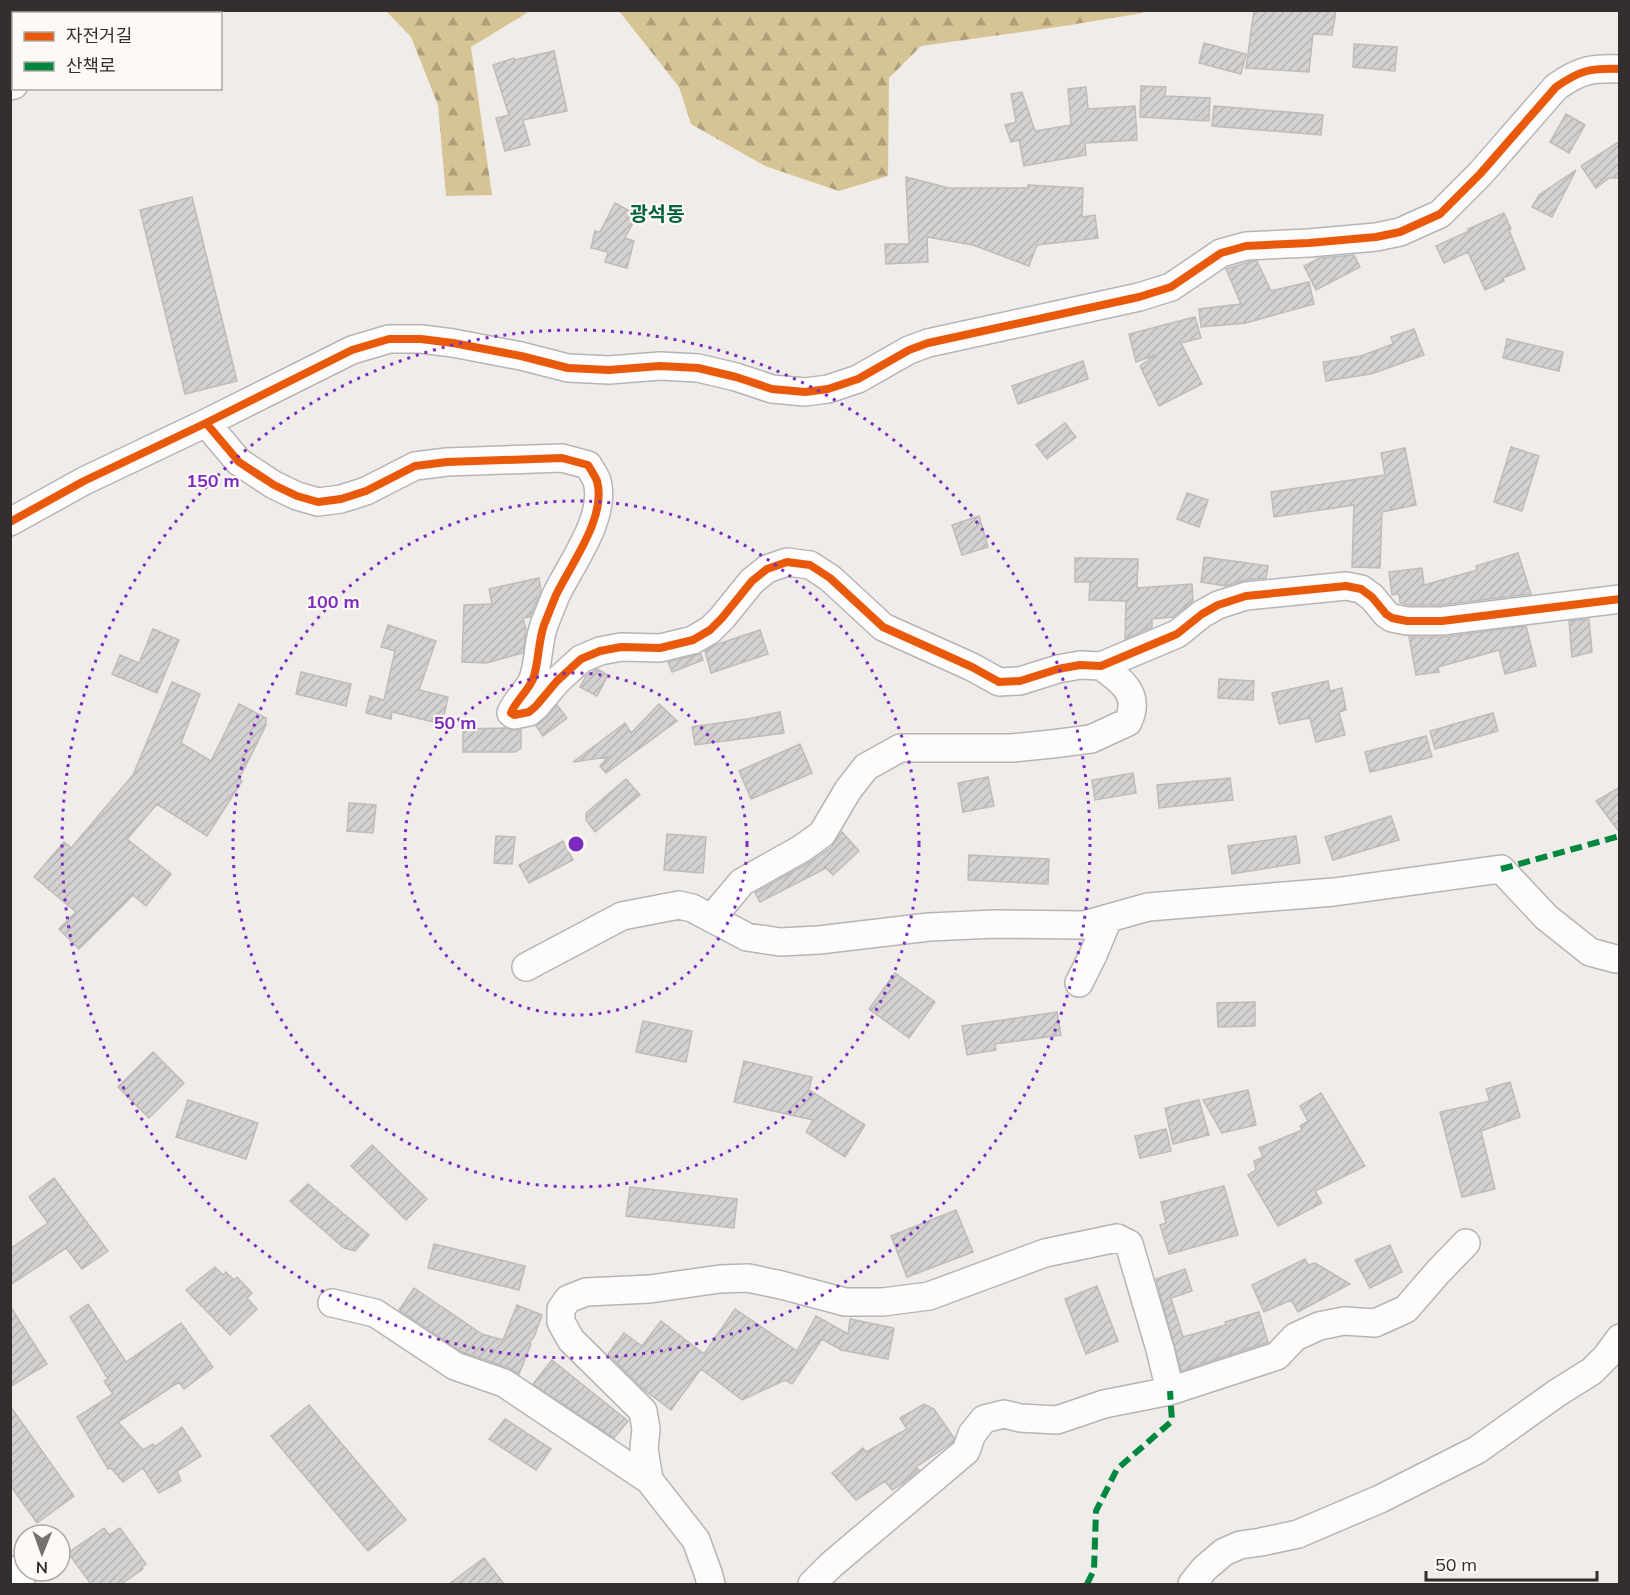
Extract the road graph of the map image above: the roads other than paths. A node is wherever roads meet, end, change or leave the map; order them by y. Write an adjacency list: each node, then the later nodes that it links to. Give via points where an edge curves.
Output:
1 (1620, 69): 2 (street, via 1587,69 1556,87 1440,214 1400,232 1238,248 1221,253 1171,287 928,343 858,380 828,389 772,389 698,368 568,368 453,343 389,339 352,350)
2 (206, 423): 3 (street, via 84,481); 5 (street, via 239,462 274,485 318,502 366,491 415,466 562,458 588,465 597,481 594,521 552,606 543,628 533,679 511,710 514,715 529,712 581,658 621,647 660,648 693,640 710,630 752,581 767,569 788,562 810,565 830,578 883,627 999,682 1020,681 1080,665)
3 (10, 522)
4 (1620, 599): 5 (street, via 1442,621 1407,621 1386,614 1361,589 1346,586 1246,596 1218,605 1177,634)
5 (1101, 666): 7 (street, via 1131,695 1134,710 1128,722 1091,739 1052,744 900,748 866,767 822,834 742,882 720,908)
6 (1108, 919): 7 (street, via 1084,925 929,927 780,942 747,937); 8 (street, via 1148,907 1334,892 1501,869 1546,917 1590,952); 10 (street)
7 (717, 921): 9 (street, via 679,905 622,916)
8 (1620, 959)
9 (526, 967)
10 (1079, 983)
11 (1466, 1243): 14 (street, via 1406,1309 1375,1323 1344,1321 1319,1326 1295,1337 1277,1356)
12 (332, 1303): 15 (street, via 375,1313 454,1366 504,1383)
13 (1620, 1338): 20 (street, via 1592,1371 1477,1449 1380,1499 1298,1534 1240,1545 1224,1552)
14 (1170, 1391): 15 (street, via 1129,1244 1117,1238 1045,1253 929,1296 883,1302 845,1302 748,1278 586,1292 568,1299 561,1309 561,1322 571,1340 644,1411); 19 (street, via 1104,1404 1057,1420 1004,1414 984,1419 972,1434 966,1451)
15 (649, 1480): 18 (street, via 696,1540)
16 (10, 1573): 17 (highway)
17 (18, 1584)
18 (711, 1584)
19 (812, 1584)
20 (1192, 1584)

